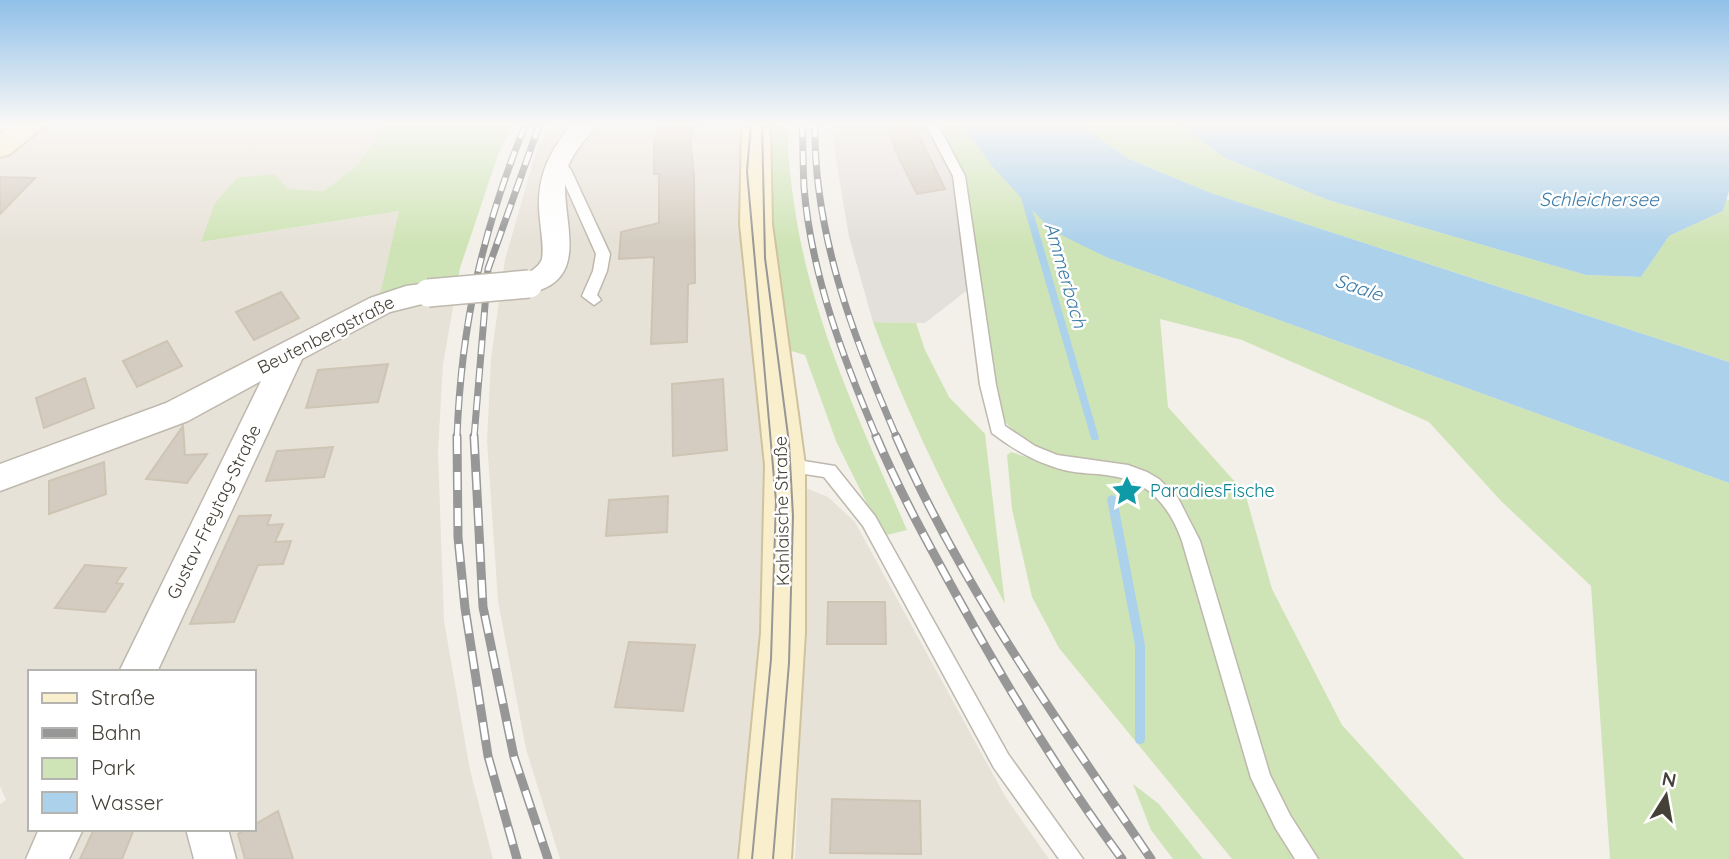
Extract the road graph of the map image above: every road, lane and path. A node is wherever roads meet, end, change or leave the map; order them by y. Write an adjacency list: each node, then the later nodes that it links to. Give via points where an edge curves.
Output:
1 (558, 163): 6 (street, Beutenbergstraße, bridge, via 552,189 557,257 544,276 529,284 391,299)
2 (559, 163): 5 (lane, via 602,248 602,266 589,296)
3 (754, 163): 7 (main road, Kahlaische Straße, via 756,224)
4 (952, 163): 16 (lane, via 959,176 998,429 1045,458 1145,477 1171,500 1188,530 1261,778)
5 (594, 300)
6 (290, 353): 8 (street, Beutenbergstraße, via 177,412); 9 (street, Gustav-Freytag-Straße)
7 (785, 465): 14 (main road, Kahlaische Straße, via 783,633); 15 (lane, via 830,471 869,521 1001,761)
8 (0, 478)
9 (139, 670)
10 (61, 831): 12 (street)
11 (208, 831): 13 (street)
12 (47, 859)
13 (215, 859)
14 (765, 859)
15 (1072, 859)
16 (1307, 859)

